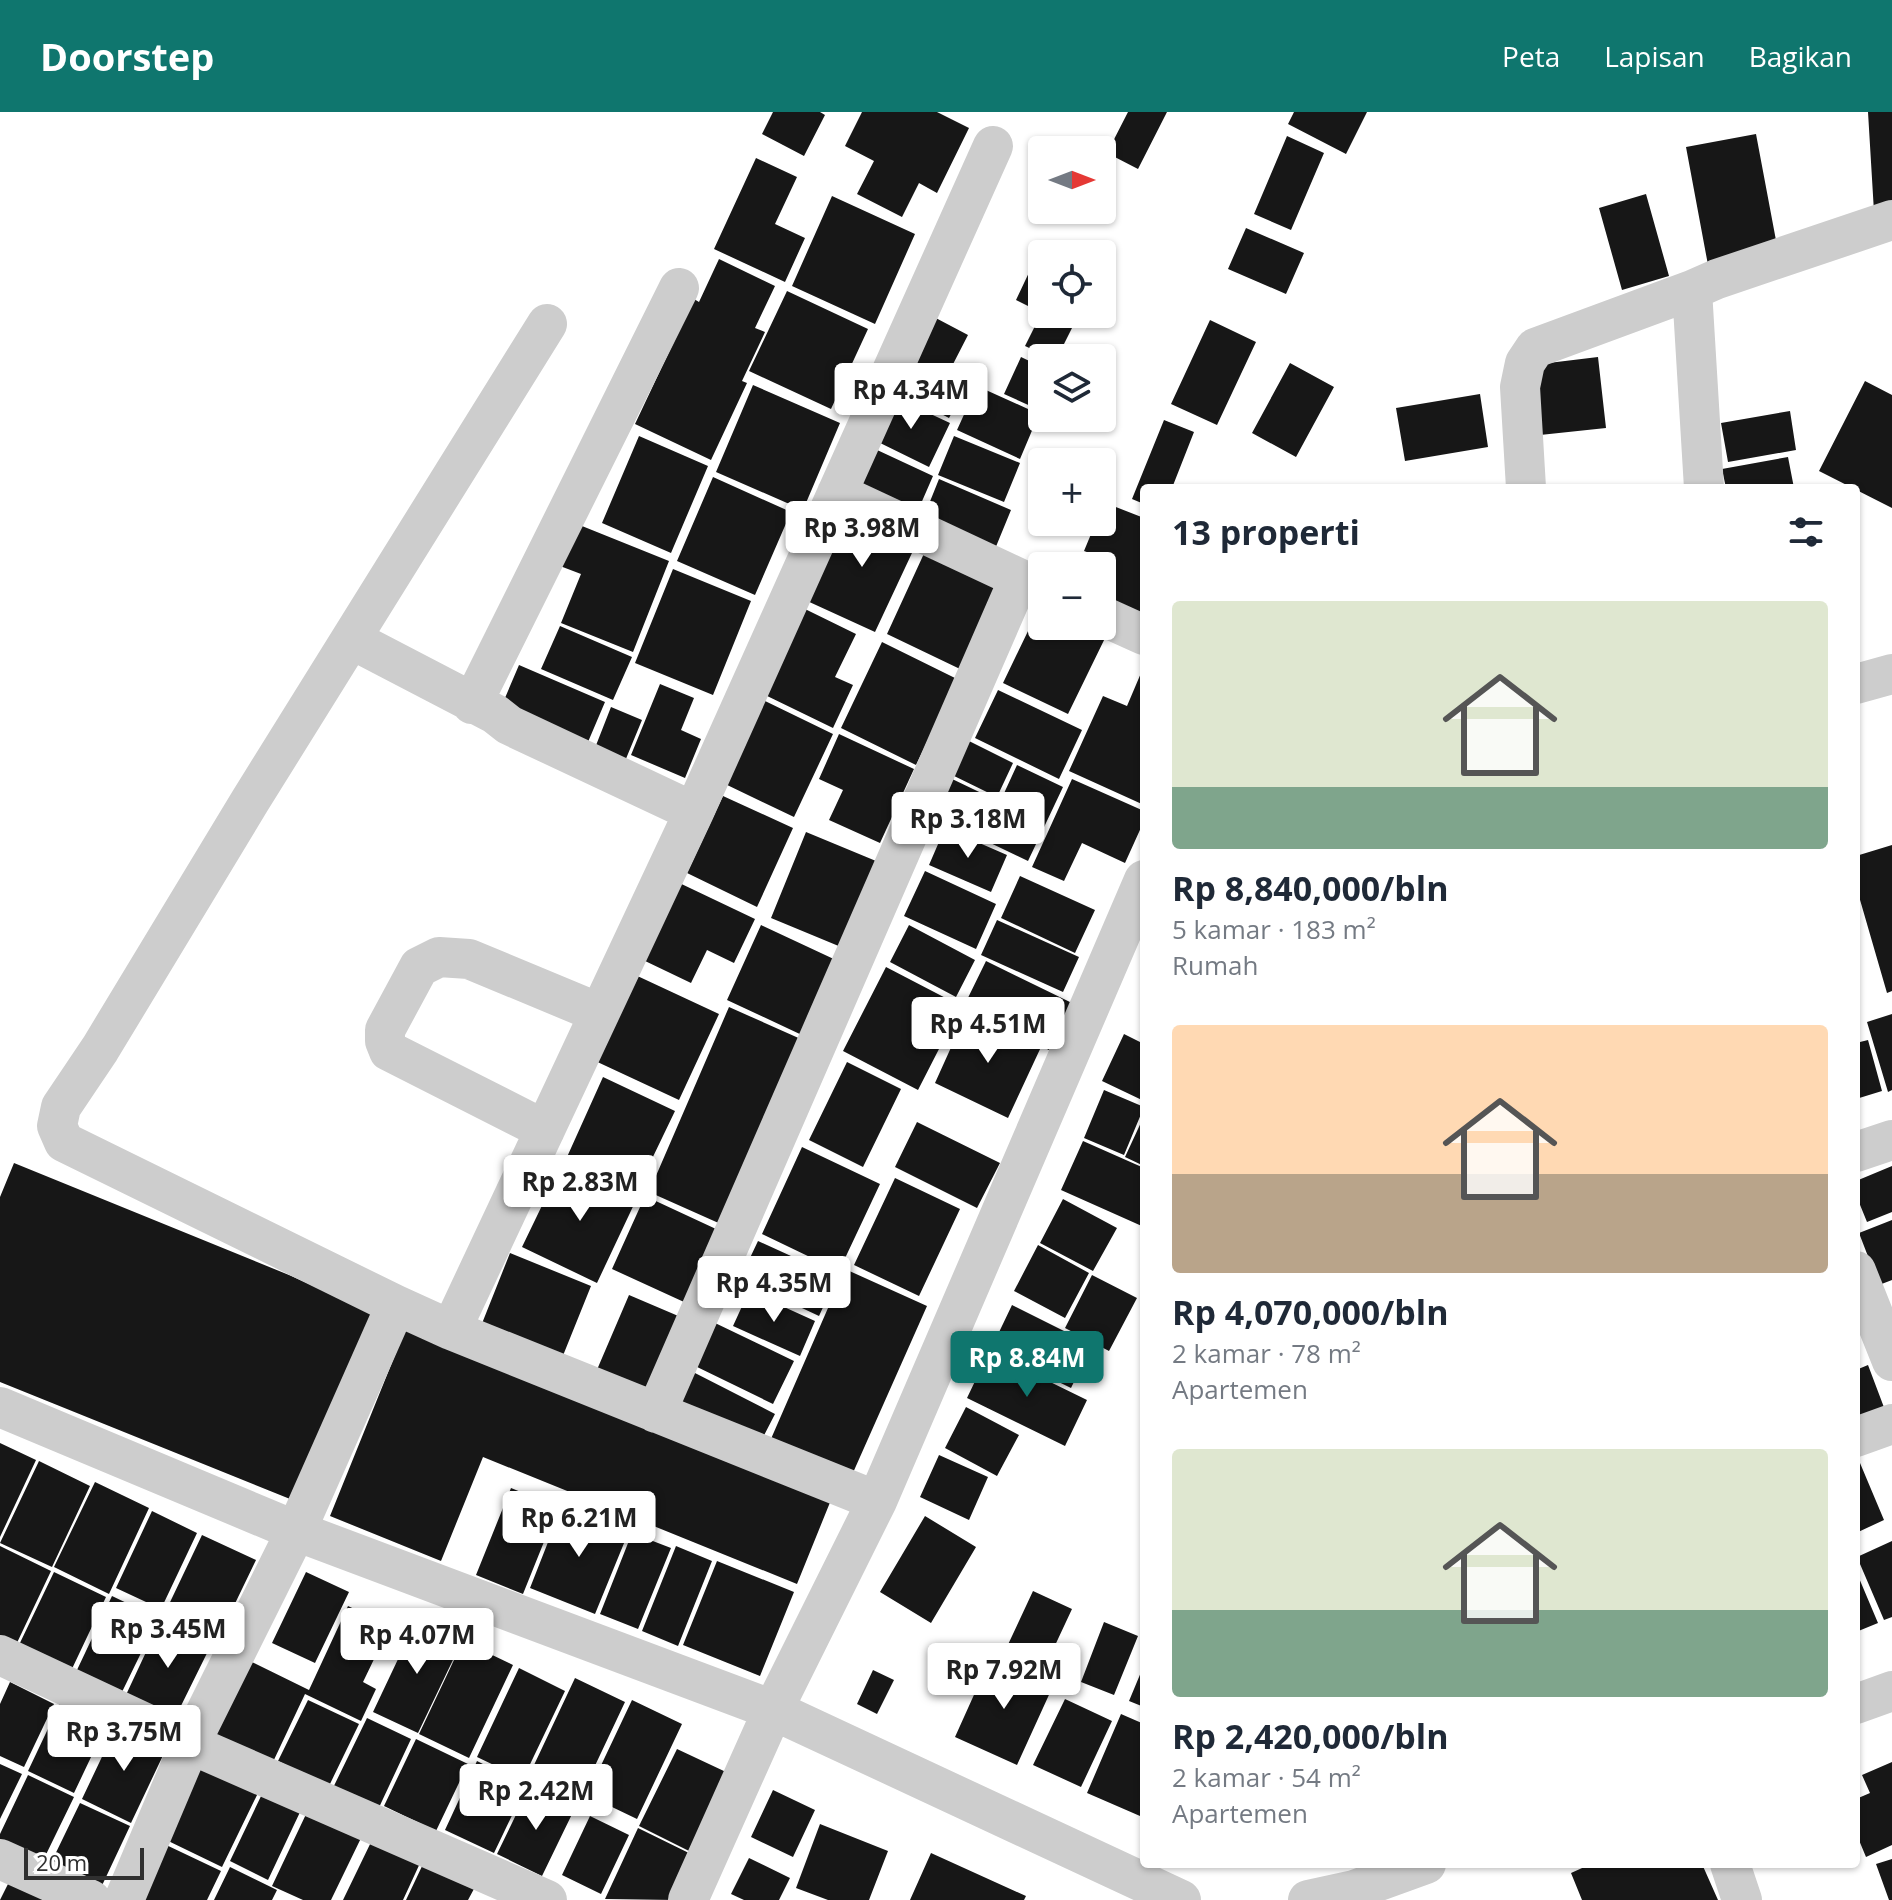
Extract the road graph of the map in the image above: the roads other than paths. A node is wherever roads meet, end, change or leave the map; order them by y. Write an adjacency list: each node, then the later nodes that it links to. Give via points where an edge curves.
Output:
1 (993, 146): 8 (street)
2 (1892, 220): 4 (street)
3 (679, 288): 16 (street)
4 (1692, 290): 6 (street, via 1535,348 1520,387); 7 (street)
5 (547, 324): 13 (street)
6 (1526, 484)
7 (1704, 484)
8 (837, 493): 9 (street); 17 (street)
9 (1028, 583)
10 (1028, 591): 28 (street)
11 (1116, 622): 12 (street)
12 (1140, 633)
13 (351, 639): 16 (street); 24 (street, via 61,1107 57,1126 64,1142)
14 (1892, 674): 15 (street)
15 (1860, 683)
16 (472, 704): 17 (street)
17 (694, 812): 19 (street)
18 (1140, 889): 31 (street)
19 (599, 1013): 20 (street); 20 (street, via 469,959 439,957 419,967 385,1030 389,1051)
20 (545, 1130): 25 (street)
21 (1892, 1140): 22 (street)
22 (1860, 1151)
23 (1860, 1281): 26 (street)
24 (396, 1305): 25 (street); 32 (street)
25 (451, 1330): 28 (street)
26 (1892, 1361)
27 (0, 1407): 32 (street)
28 (656, 1413): 31 (street)
29 (1892, 1424): 30 (street)
30 (1860, 1436)
31 (877, 1501): 36 (street)
32 (296, 1531): 36 (street); 37 (street)
33 (0, 1655): 37 (street)
34 (1892, 1691): 35 (street)
35 (1860, 1703)
36 (773, 1710): 44 (street); 45 (street)
37 (190, 1744): 42 (street); 43 (street)
38 (0, 1859): 41 (street)
39 (1415, 1868): 46 (street)
40 (1731, 1868): 47 (street)
41 (91, 1900)
42 (124, 1900)
43 (547, 1900)
44 (688, 1900)
45 (1181, 1900)
46 (1308, 1900)
47 (1742, 1900)

